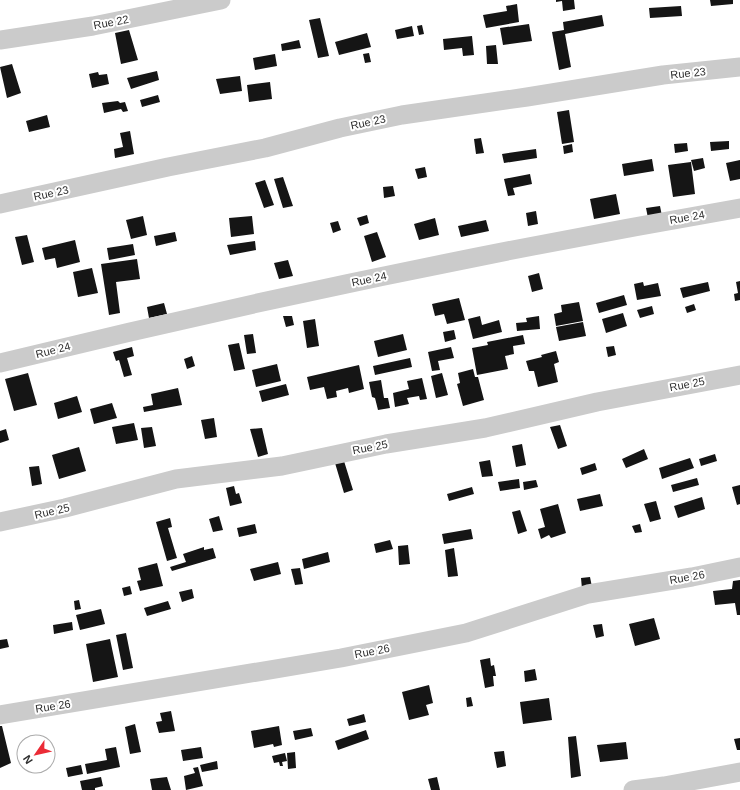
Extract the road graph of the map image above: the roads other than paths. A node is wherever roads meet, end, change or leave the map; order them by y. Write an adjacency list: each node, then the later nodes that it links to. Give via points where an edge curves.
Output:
1 (221, 0): 2 (street, Rue 22, via 92,26)
2 (0, 40)
3 (740, 66): 4 (street, Rue 23, via 402,115 264,148)
4 (0, 204)
5 (740, 208): 6 (street, Rue 24, via 444,263 115,335)
6 (0, 363)
7 (740, 375): 8 (street, Rue 25, via 597,402 485,428 386,444 282,466 176,479)
8 (0, 522)
9 (740, 567): 10 (street, Rue 26, via 588,594 466,633 341,658)
10 (0, 715)
11 (740, 772): 12 (street)
12 (664, 788): 13 (street)
13 (633, 790)

